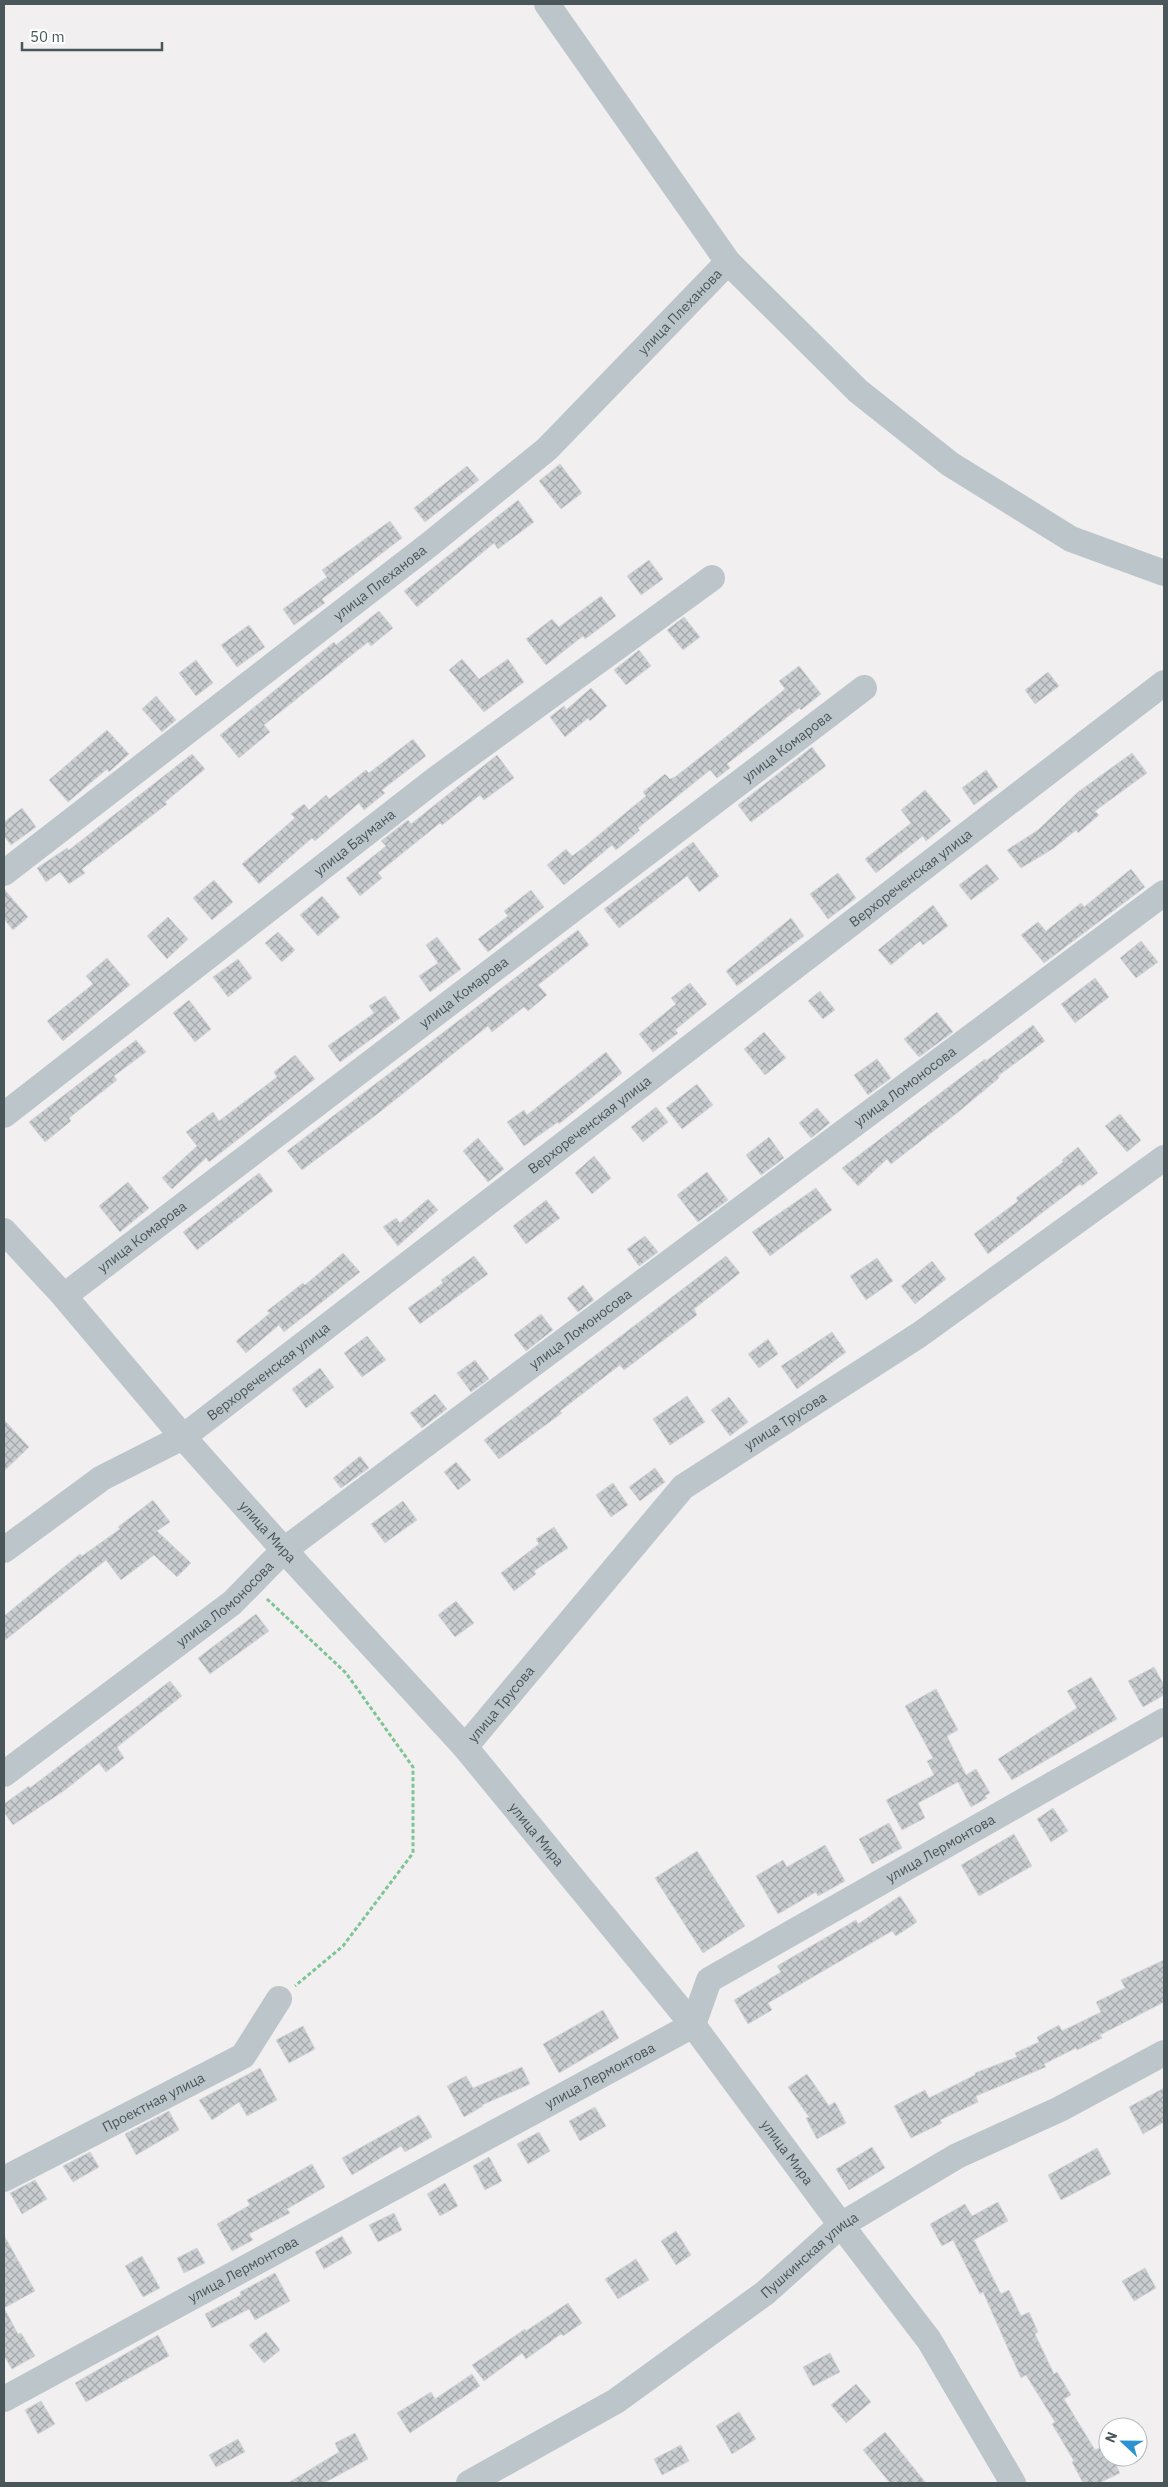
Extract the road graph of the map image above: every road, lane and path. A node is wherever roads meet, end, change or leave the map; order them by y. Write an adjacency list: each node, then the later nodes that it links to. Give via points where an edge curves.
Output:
1 (547, 4): 2 (street)
2 (728, 262): 3 (street, via 858,391 950,464 1071,538); 7 (street, улица Плеханова, via 547,448 430,544)
3 (1164, 574)
4 (712, 578): 9 (street, улица Баумана, via 436,778)
5 (1164, 683): 13 (street, Верхореченская улица)
6 (864, 688): 12 (street, улица Комарова)
7 (4, 873)
8 (1164, 893): 15 (street, улица Ломоносова)
9 (4, 1115)
10 (1164, 1158): 18 (street, улица Трусова, via 919,1335 683,1487)
11 (4, 1230): 12 (street, улица Мира)
12 (64, 1296): 13 (street, улица Мира)
13 (183, 1436): 14 (street, Верхореченская улица, via 102,1478); 15 (street, улица Мира)
14 (4, 1550)
15 (284, 1550): 16 (street, улица Ломоносова); 18 (street, улица Мира)
16 (251, 1584): 19 (street, улица Ломоносова, via 232,1603); 20 (path, via 346,1673 413,1767 413,1853 343,1946)
17 (1164, 1721): 21 (street, улица Лермонтова, via 709,1980)
18 (464, 1747): 21 (street, улица Мира)
19 (4, 1774)
20 (279, 1999): 23 (street, Проектная улица, via 243,2056)
21 (693, 2025): 24 (street, улица Мира); 25 (street, улица Лермонтова)
22 (1164, 2053): 24 (street, Пушкинская улица, via 1060,2109 957,2156)
23 (4, 2179)
24 (841, 2225): 26 (street, Пушкинская улица, via 765,2293 616,2401); 27 (street, улица Мира, via 929,2340)
25 (4, 2399)
26 (470, 2483)
27 (1013, 2483)

